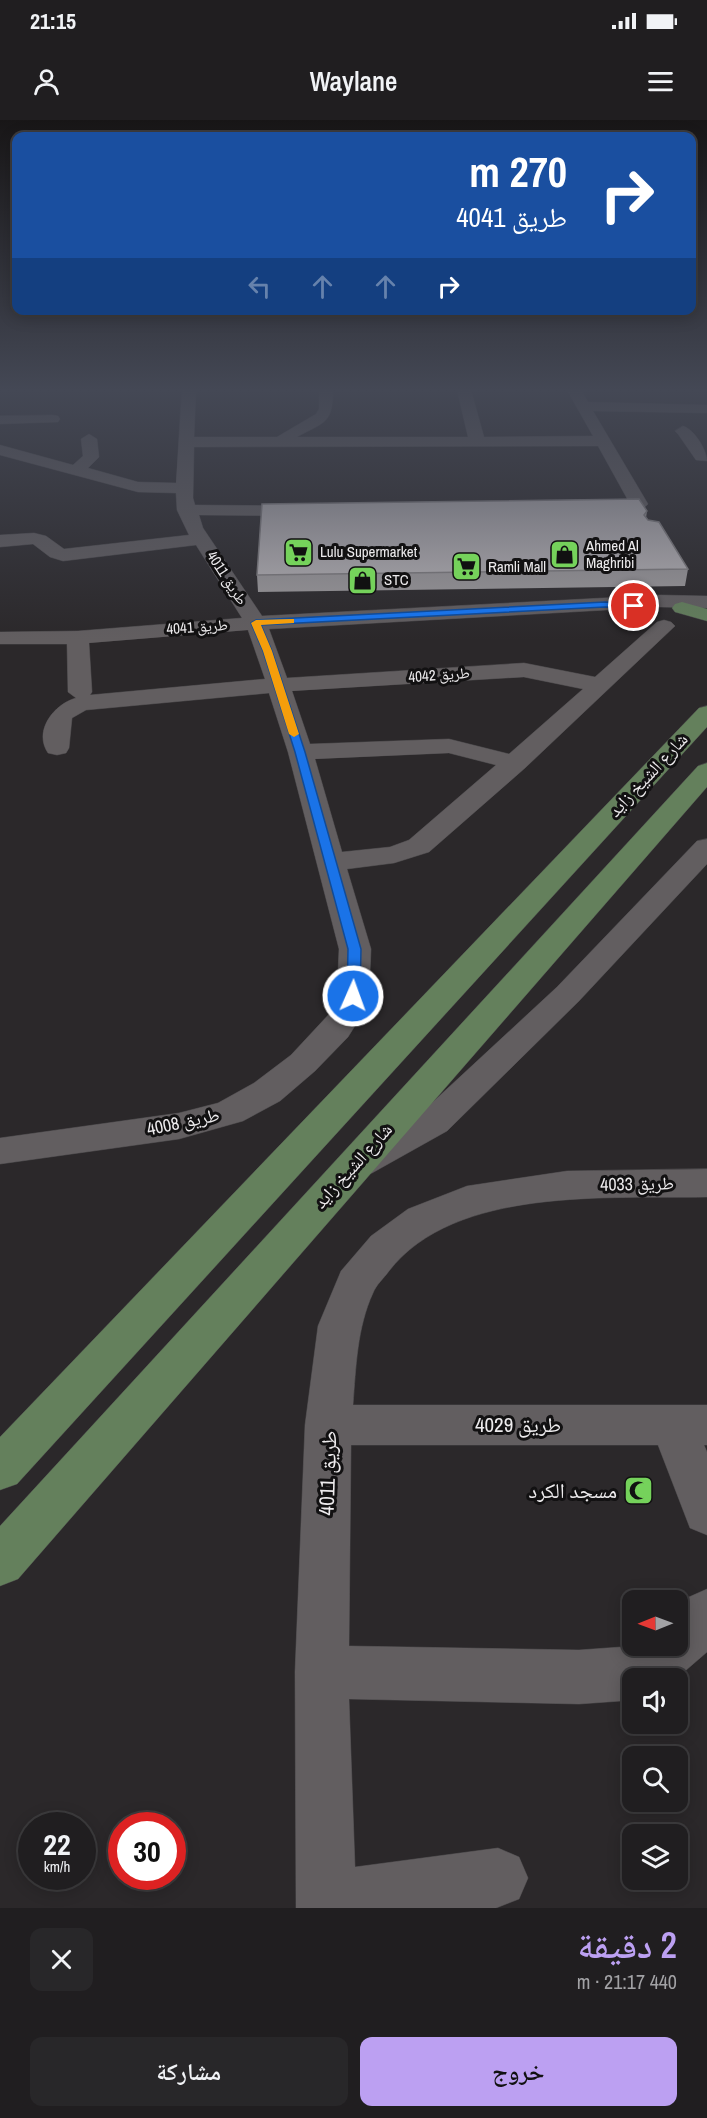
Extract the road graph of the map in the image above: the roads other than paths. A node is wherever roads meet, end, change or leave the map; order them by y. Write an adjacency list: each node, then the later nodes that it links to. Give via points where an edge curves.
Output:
1 (85, 473): 4 (street)
2 (186, 473): 4 (street)
3 (624, 473): 5 (street, via 638,501 638,510)
4 (185, 499): 6 (street); 7 (street, طريق 4011)
5 (579, 508)
6 (323, 511)
7 (202, 539): 8 (street, طريق 4011, via 63,555 37,539); 13 (street, طريق 4011)
8 (0, 541)
9 (707, 602): 10 (street, طريق 4041)
10 (605, 605): 12 (street, طريق 4041); 13 (street, طريق 4041)
11 (707, 613): 12 (main road)
12 (673, 617): 17 (street)
13 (256, 623): 14 (street, طريق 4041); 16 (street, طريق 4011)
14 (78, 637): 15 (street, طريق 4041); 18 (street)
15 (0, 638)
16 (278, 686): 17 (street, طريق 4042, via 524,670); 18 (street, طريق 4042); 21 (street, طريق 4011)
17 (599, 686): 22 (street)
18 (90, 696): 20 (street, طريق 4042, via 57,720)
19 (707, 713): 33 (main road, شارع الشيخ زايد)
20 (57, 748)
21 (300, 752): 22 (street, via 449,746); 25 (street, طريق 4011)
22 (516, 763): 25 (street, via 412,850)
23 (707, 771): 28 (main road, شارع الشيخ زايد)
24 (707, 847): 28 (street, via 568,994 434,1122)
25 (331, 862): 26 (street, طريق 4011, via 355,949)
26 (353, 996): 27 (street, طريق 4008, via 336,1029 303,1063 267,1092 230,1112 179,1126)
27 (0, 1151)
28 (354, 1165): 35 (main road, شارع الشيخ زايد)
29 (707, 1183): 30 (street, طريق 4033)
30 (567, 1185): 31 (street, طريق 4011, via 467,1201 422,1220 385,1247 356,1284 339,1326)
31 (328, 1425): 32 (street, طريق 4029); 39 (street, طريق 4011)
32 (690, 1425): 34 (street)
33 (0, 1469)
34 (707, 1512)
35 (0, 1562)
36 (707, 1615): 37 (street)
37 (688, 1634)
38 (663, 1656): 39 (street, via 653,1664 621,1674 579,1677)
39 (322, 1672): 41 (street, طريق 4011)
40 (498, 1878): 41 (street)
41 (326, 1904)

